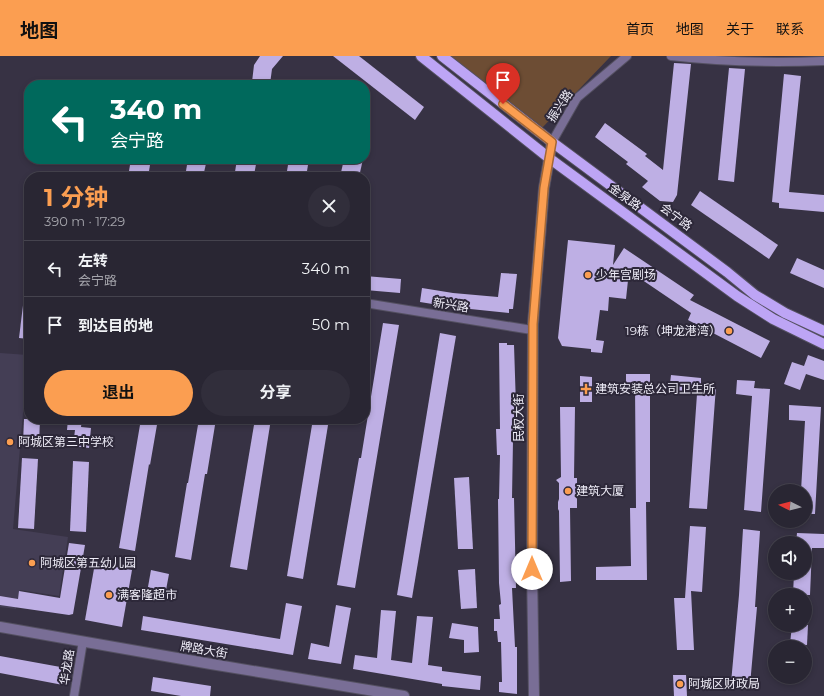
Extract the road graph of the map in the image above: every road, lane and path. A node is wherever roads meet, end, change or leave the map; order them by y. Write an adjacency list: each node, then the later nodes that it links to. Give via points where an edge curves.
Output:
1 (421, 56): 7 (main road, 金泉路)
2 (442, 56): 6 (main road, 会宁路)
3 (627, 56): 6 (street, 振兴路, via 577,98)
4 (671, 56): 5 (street, via 705,60)
5 (824, 61)
6 (552, 142): 7 (street, 民权大街); 10 (main road, 会宁路, via 727,272 755,296)
7 (550, 158): 9 (street, 民权大街, via 544,188); 11 (main road, 金泉路, via 737,296 773,319)
8 (370, 304): 9 (street, 新兴路)
9 (532, 330): 16 (street, 民权大街)
10 (824, 331)
11 (824, 344)
12 (0, 627): 13 (street, 牌路大街)
13 (83, 642): 14 (street, 华龙路); 15 (street, 牌路大街)
14 (74, 696)
15 (404, 696)
16 (534, 696)

